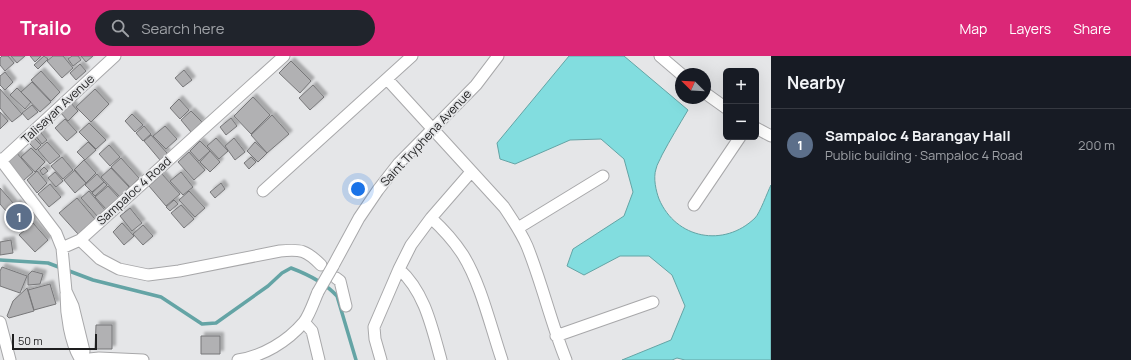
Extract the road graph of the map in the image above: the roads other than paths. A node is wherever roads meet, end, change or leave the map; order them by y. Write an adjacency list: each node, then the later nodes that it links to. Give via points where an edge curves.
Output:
1 (115, 56): 14 (street, Talisayan Avenue)
2 (284, 56): 21 (street, Sampaloc 4 Road)
3 (412, 56): 7 (street)
4 (498, 56): 10 (street, Saint Tryphena Avenue, via 476,85)
5 (660, 56): 6 (street)
6 (675, 69)
7 (387, 79): 10 (street); 17 (street)
8 (711, 97): 9 (street)
9 (723, 106)
10 (432, 129): 15 (street); 29 (street, Saint Tryphena Avenue, bridge, via 399,163 359,218)
11 (759, 130): 12 (street)
12 (771, 136)
13 (738, 140): 18 (street)
14 (0, 160): 22 (street, via 56,233)
15 (471, 172): 19 (street); 20 (street, via 504,207)
16 (603, 176): 20 (street)
17 (263, 191)
18 (694, 205)
19 (431, 218): 24 (street, via 411,245); 38 (street, via 448,235 475,279)
20 (518, 228): 30 (street, via 527,246)
21 (80, 240): 22 (street, Sampaloc 4 Road); 23 (street, via 100,259 119,269 148,275 294,250 308,253)
22 (62, 251): 32 (street, via 66,287 84,351)
23 (321, 265)
24 (398, 269): 36 (street, via 374,327 374,339); 37 (street, via 409,278 426,308)
25 (336, 278): 27 (street, via 340,281)
26 (653, 302): 30 (street)
27 (346, 306)
28 (0, 322): 31 (street)
29 (304, 322): 34 (street, Saint Tryphena Avenue, via 267,352); 35 (street, via 312,331)
30 (556, 336): 39 (street)
31 (10, 360)
32 (80, 360): 33 (street)
33 (143, 360)
34 (238, 360)
35 (319, 360)
36 (381, 360)
37 (441, 360)
38 (502, 360)
39 (566, 360)

